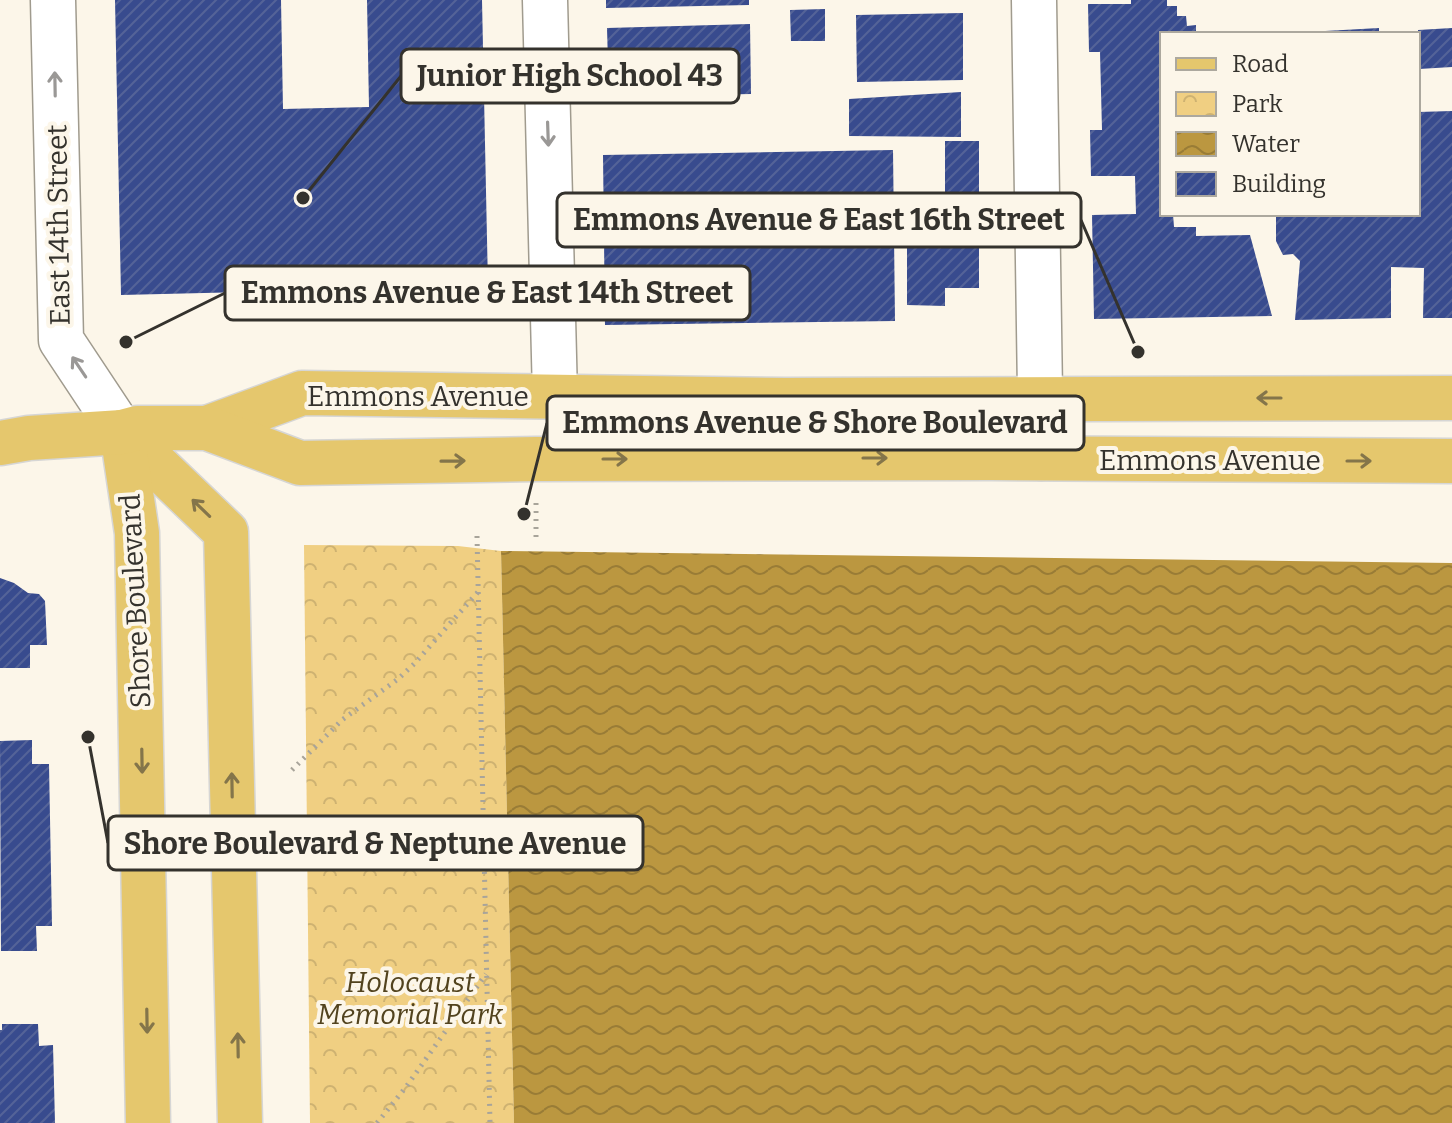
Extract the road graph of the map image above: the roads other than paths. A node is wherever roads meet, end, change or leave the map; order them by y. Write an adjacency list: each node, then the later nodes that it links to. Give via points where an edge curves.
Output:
1 (53, 0): 8 (street, East 14th Street, one-way to 1, via 61,340)
2 (545, 0): 4 (street, one-way to 4)
3 (1034, 0): 6 (street)
4 (555, 396): 6 (main road, Emmons Avenue); 7 (main road, Emmons Avenue, via 302,393)
5 (1452, 398): 6 (main road, Emmons Avenue, one-way to 6)
6 (1041, 399): 10 (street)
7 (207, 428): 8 (main road, Emmons Avenue); 10 (main road, Emmons Avenue, one-way to 10, via 300,463)
8 (122, 432): 9 (main road, Emmons Avenue); 12 (main road, Shore Boulevard, one-way to 12, via 137,533); 13 (main road, Shore Boulevard, one-way to 8, via 226,532)
9 (0, 443)
10 (1041, 458): 11 (main road, Emmons Avenue, one-way to 11)
11 (1452, 461)
12 (148, 1123)
13 (240, 1123)

